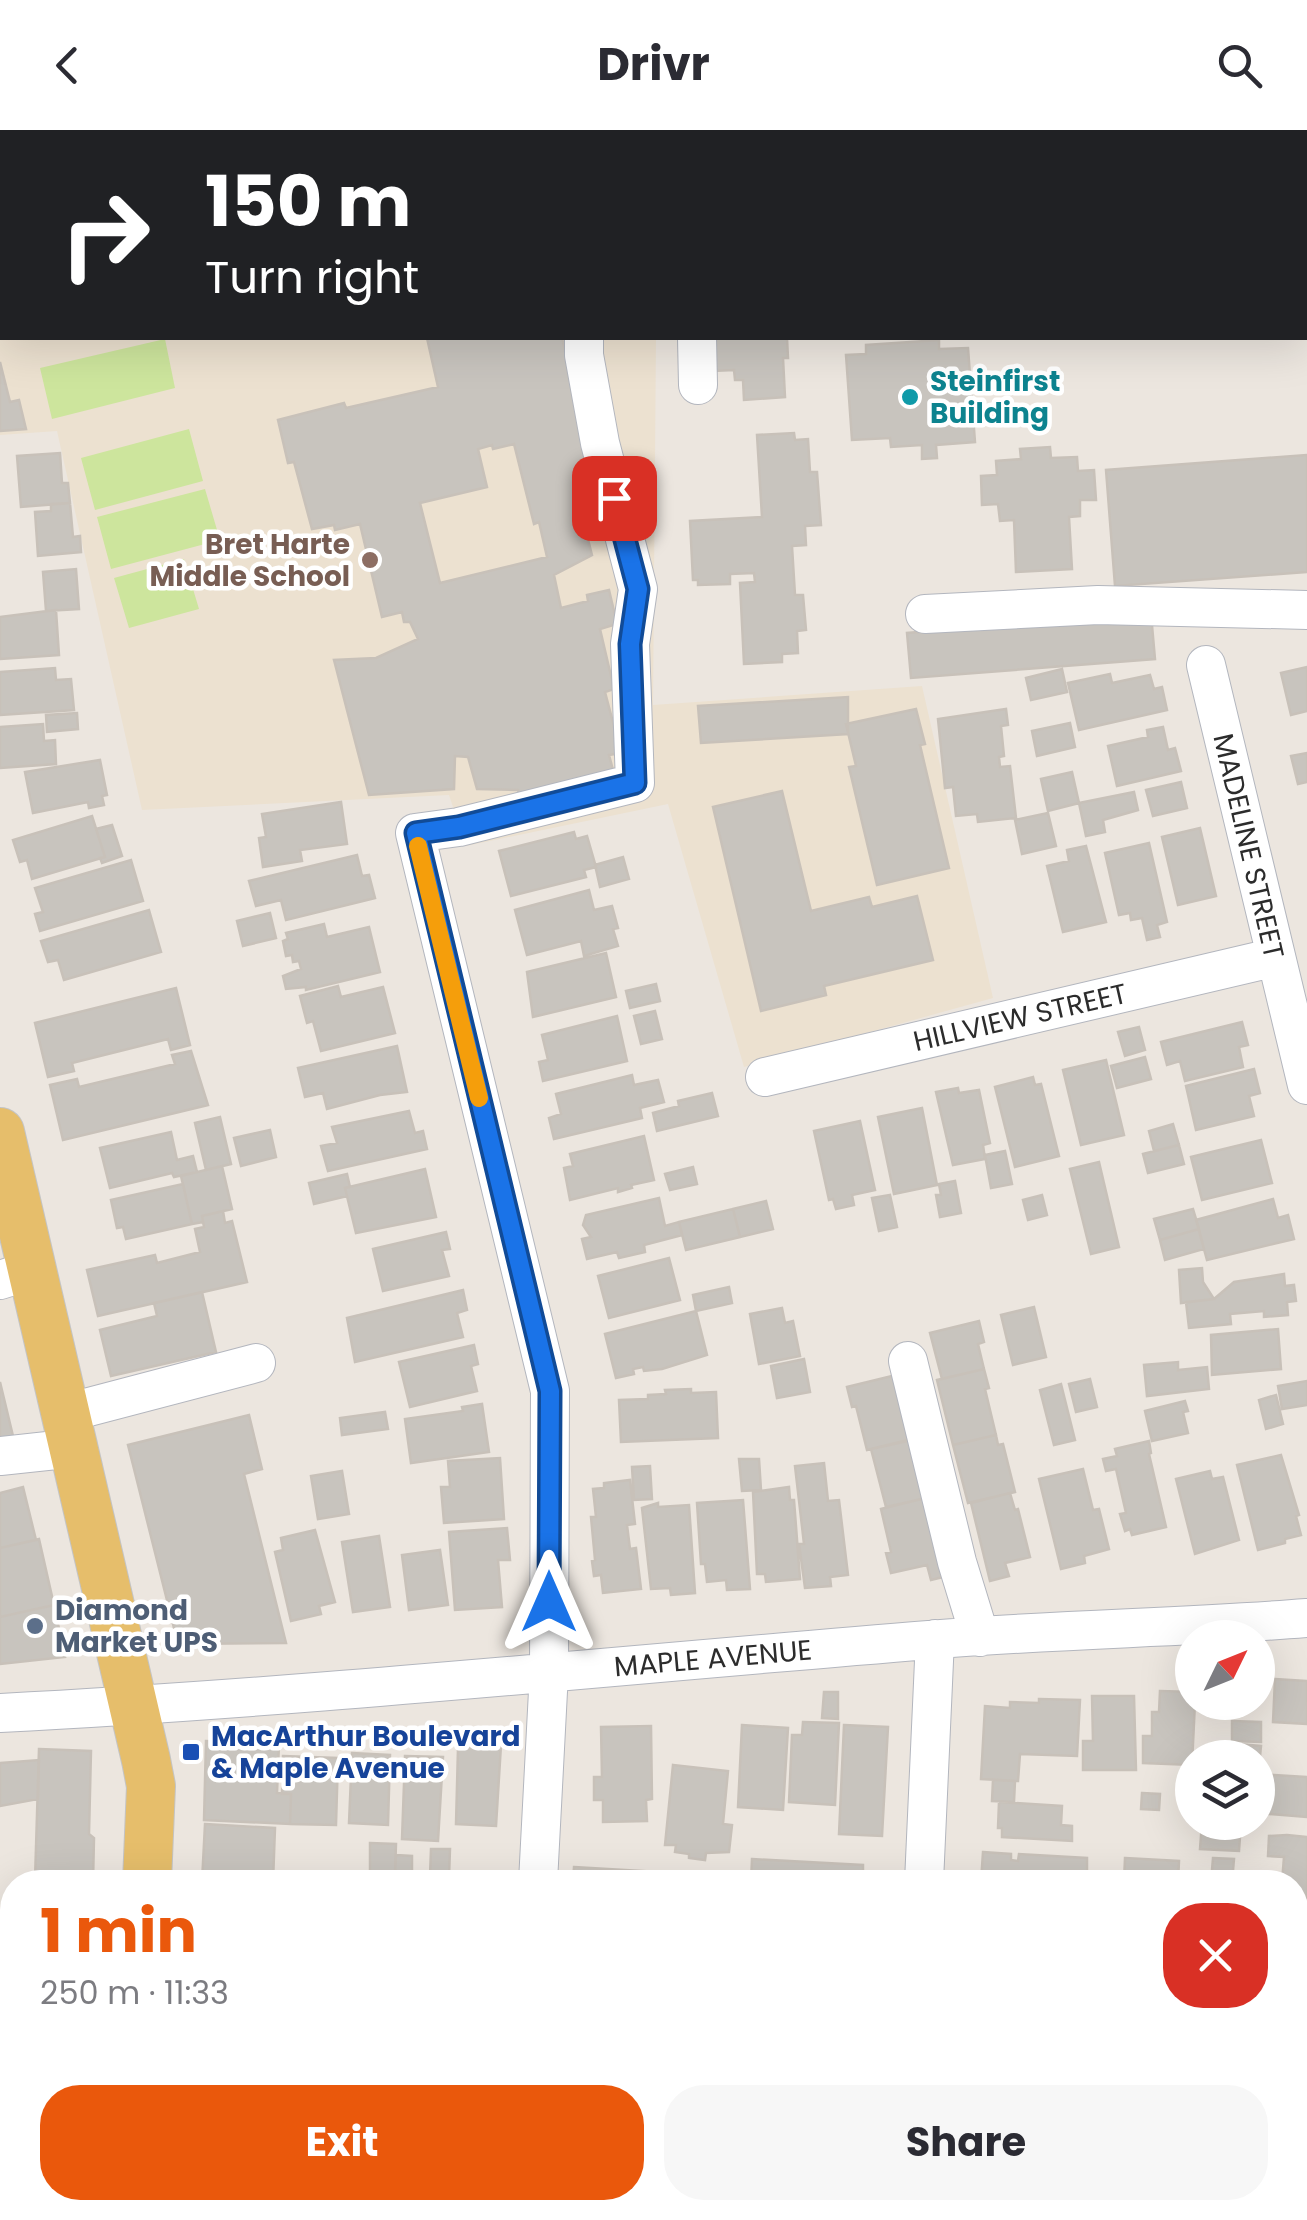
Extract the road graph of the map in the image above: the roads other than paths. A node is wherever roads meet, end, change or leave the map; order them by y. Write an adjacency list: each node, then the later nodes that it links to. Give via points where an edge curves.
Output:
1 (584, 340): 19 (street, via 600,443 638,589 630,644 635,783 416,833 550,1391)
2 (697, 340): 3 (street)
3 (698, 385)
4 (1307, 610): 5 (street, via 1098,605)
5 (926, 614)
6 (1206, 665): 7 (street, MADELINE STREET)
7 (1276, 957): 8 (street, HILLVIEW STREET); 9 (street, MADELINE STREET)
8 (765, 1078)
9 (1307, 1085)
10 (0, 1132): 11 (main road)
11 (16, 1276): 14 (main road)
12 (908, 1361): 17 (street)
13 (256, 1363): 14 (street)
14 (71, 1431): 15 (street); 20 (main road)
15 (0, 1456)
16 (1307, 1618): 17 (street, MAPLE AVENUE)
17 (980, 1637): 18 (street, MAPLE AVENUE)
18 (936, 1639): 19 (street, MAPLE AVENUE); 24 (street)
19 (549, 1672): 20 (street, MAPLE AVENUE); 23 (street)
20 (136, 1706): 21 (street, MAPLE AVENUE); 22 (main road, via 152,1786)
21 (0, 1712)
22 (148, 1870)
23 (539, 1870)
24 (925, 1870)

